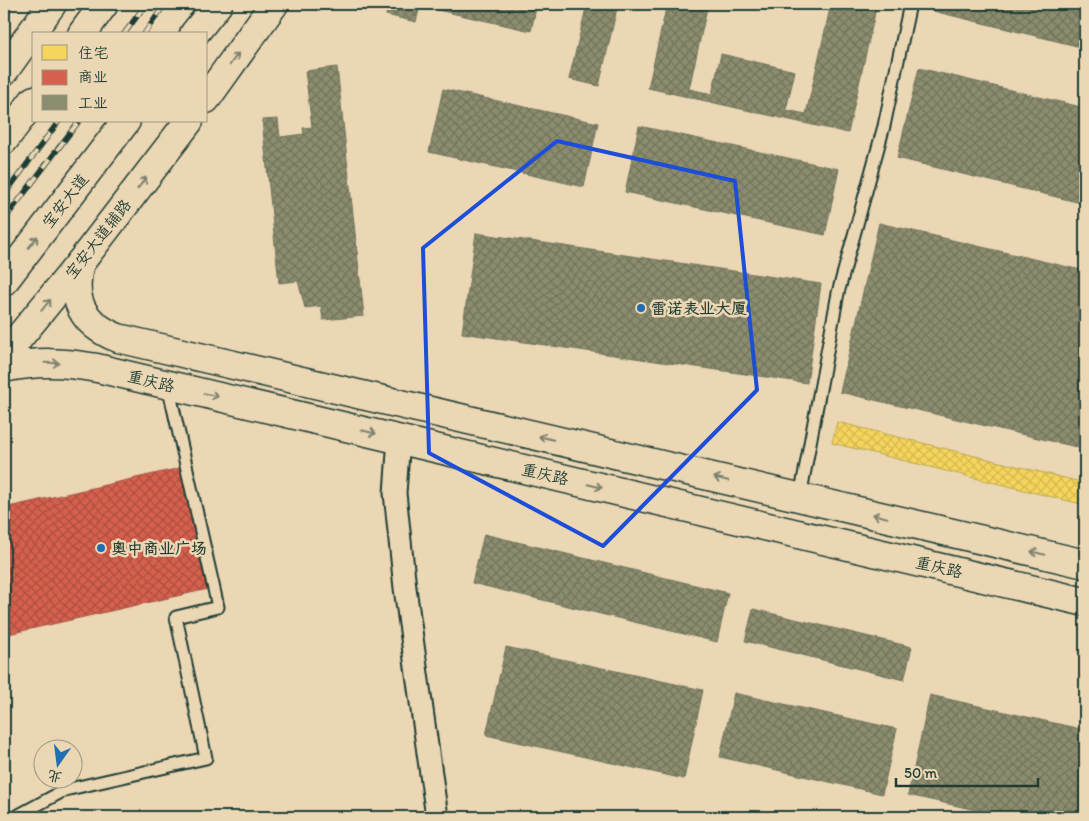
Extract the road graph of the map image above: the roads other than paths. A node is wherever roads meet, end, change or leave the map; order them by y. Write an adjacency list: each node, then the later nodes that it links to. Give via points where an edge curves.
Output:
1 (52, 4): 6 (main road)
2 (104, 4): 8 (main road)
3 (218, 4): 9 (main road)
4 (274, 4): 11 (main road, one-way to 4)
5 (910, 4): 24 (lane, via 884,126 838,293)
6 (32, 32)
7 (32, 32): 10 (main road)
8 (83, 32)
9 (196, 32)
10 (4, 72)
11 (208, 96)
12 (32, 103): 15 (main road)
13 (125, 122): 17 (main road, 宝安大道, one-way to 13)
14 (188, 122): 16 (main road, 宝安大道辅路, one-way to 14)
15 (4, 140)
16 (80, 263): 18 (main road, 宝安大道辅路, one-way to 16); 20 (main road, via 76,294 80,307 90,322 104,332)
17 (4, 281)
18 (4, 356)
19 (4, 368): 21 (main road, 重庆路, one-way to 21, via 52,362 76,364)
20 (256, 370): 22 (main road); 24 (main road, one-way to 20)
21 (168, 385): 22 (main road, 重庆路, one-way to 22); 27 (lane, via 218,607 176,617 206,758 65,790)
22 (248, 404): 23 (main road, 重庆路, one-way to 23)
23 (399, 439): 26 (main road, 重庆路, one-way to 26); 28 (street, via 395,492 404,588)
24 (800, 497): 25 (main road, one-way to 24)
25 (1085, 564)
26 (1085, 602)
27 (15, 817)
28 (437, 817)

